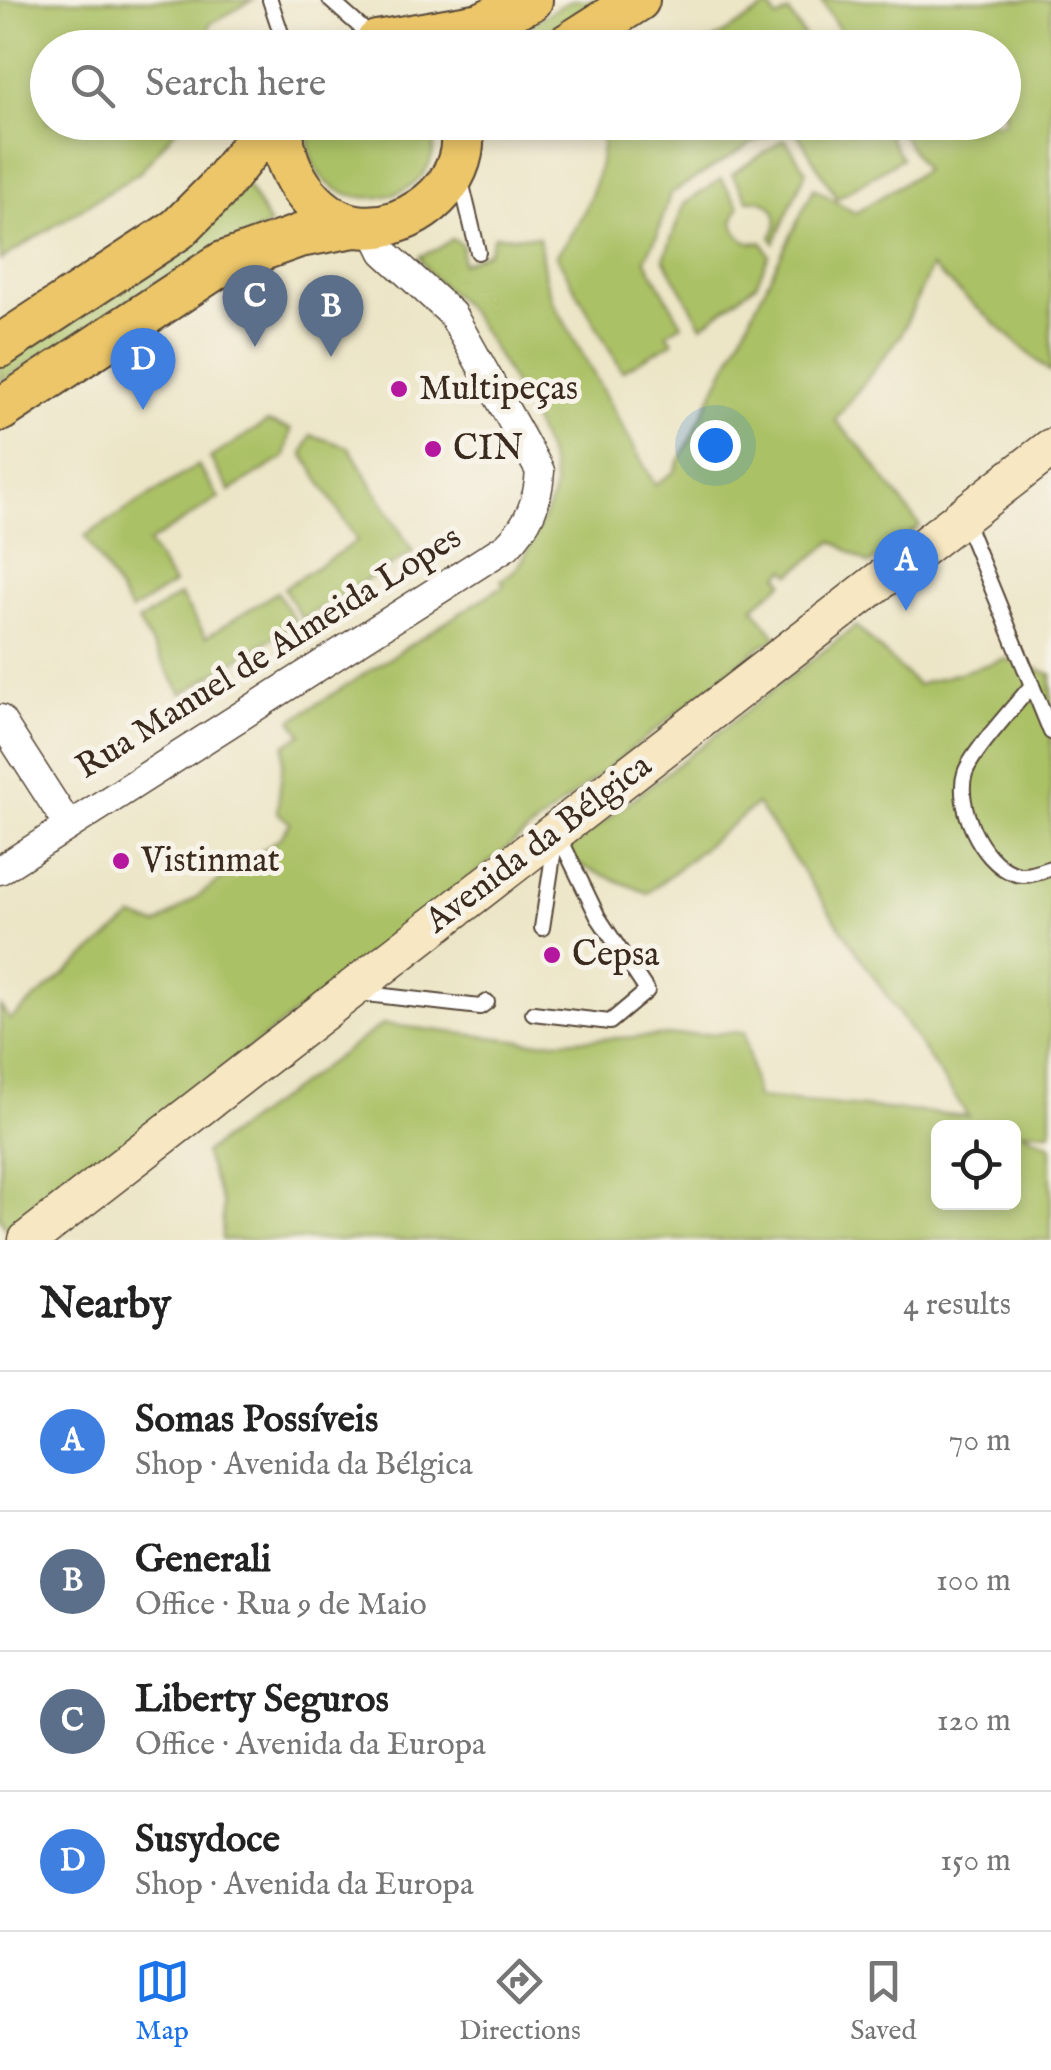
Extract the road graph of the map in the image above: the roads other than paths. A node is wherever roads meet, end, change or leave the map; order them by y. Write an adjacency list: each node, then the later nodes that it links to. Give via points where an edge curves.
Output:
1 (270, 0): 5 (lane)
2 (330, 0): 6 (lane)
3 (531, 0): 7 (main road)
4 (638, 0): 8 (main road)
5 (280, 30)
6 (359, 30)
7 (452, 30)
8 (591, 30)
9 (257, 140): 14 (main road, via 178,229)
10 (284, 140): 12 (main road, via 295,181 313,202)
11 (467, 141): 12 (main road, via 440,195 396,221); 13 (lane)
12 (362, 226): 15 (main road, via 299,236 224,264); 21 (street, Rua Manuel de Almeida Lopes, via 452,314 540,471 529,519 508,546)
13 (478, 252)
14 (0, 346)
15 (0, 410)
16 (1051, 448): 17 (main road, Avenida da Bélgica)
17 (963, 516): 18 (lane); 22 (main road, Avenida da Bélgica)
18 (1032, 685): 20 (lane); 23 (lane, via 966,768 961,789 975,834 996,862 1014,874)
19 (0, 719): 21 (street)
20 (1051, 732)
21 (68, 825): 24 (street, Rua Manuel de Almeida Lopes)
22 (557, 832): 25 (lane); 26 (main road, Avenida da Bélgica); 28 (lane, via 598,917 647,991 610,1022)
23 (1051, 868)
24 (0, 870)
25 (542, 928)
26 (348, 992): 27 (lane); 29 (main road, Avenida da Bélgica)
27 (486, 1006)
28 (533, 1013)
29 (28, 1240)

